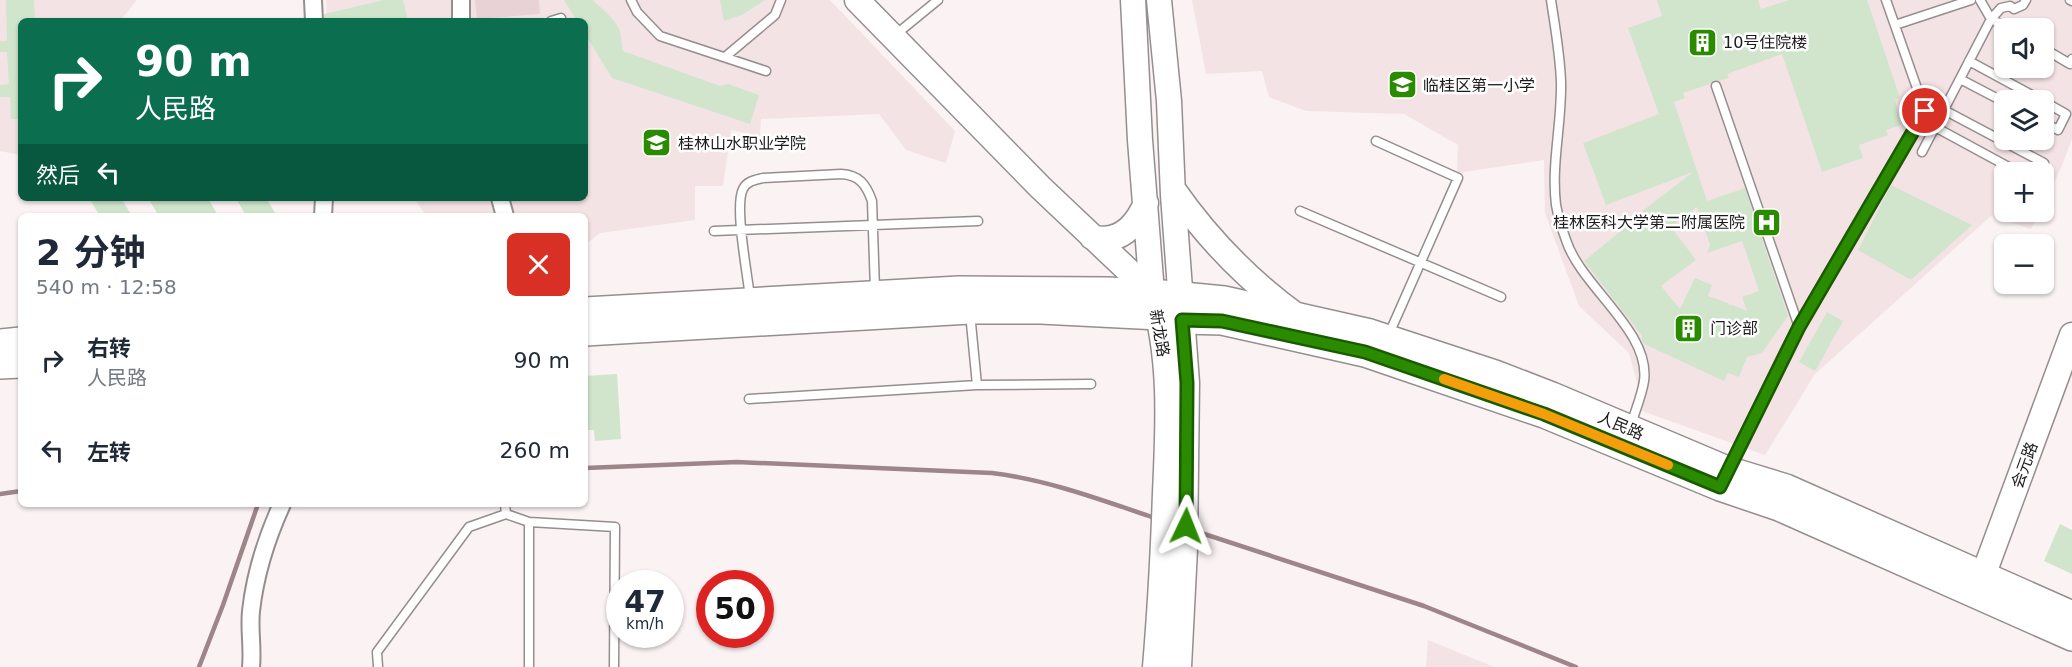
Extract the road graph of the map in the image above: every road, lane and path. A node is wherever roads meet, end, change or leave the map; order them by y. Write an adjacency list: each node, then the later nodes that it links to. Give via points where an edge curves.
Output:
1 (313, 0): 14 (street)
2 (461, 0): 15 (street)
3 (631, 0): 21 (lane, via 660,36)
4 (781, 0): 21 (lane, via 775,15)
5 (857, 0): 19 (main road)
6 (938, 0): 19 (lane)
7 (1133, 0): 38 (main road, 新龙路)
8 (1159, 0): 37 (main road, 新龙路)
9 (1551, 0): 64 (lane, via 1561,81 1556,205 1575,262 1629,330 1642,360 1644,380)
10 (1886, 0): 18 (lane)
11 (1971, 0): 18 (lane)
12 (1980, 0): 16 (lane)
13 (2026, 0): 16 (lane, via 2014,9 2001,8)
14 (314, 18)
15 (461, 18)
16 (1991, 19): 17 (lane); 23 (lane)
17 (1994, 20)
18 (1895, 25): 53 (lane, via 1925,111)
19 (893, 37): 44 (main road)
20 (2054, 55): 22 (lane, via 2070,64)
21 (726, 57): 24 (lane)
22 (2072, 59)
23 (1969, 61): 25 (lane); 27 (lane)
24 (766, 71)
25 (1960, 79): 28 (lane); 30 (lane)
26 (1716, 86): 53 (lane)
27 (2019, 89)
28 (1994, 97)
29 (2054, 108): 32 (lane, via 2066,114 2058,130)
30 (1944, 111): 31 (lane); 36 (lane)
31 (1935, 127): 34 (lane); 35 (lane)
32 (2054, 128)
33 (1376, 141): 45 (lane, via 1458,178)
34 (1922, 152)
35 (2000, 162)
36 (2042, 162)
37 (1173, 189): 49 (main road, 新龙路); 52 (main road, via 1230,259)
38 (1146, 203): 44 (main road, via 1139,219 1122,235 1103,240); 49 (main road, 新龙路)
39 (1300, 211): 45 (lane)
40 (978, 221): 41 (lane)
41 (873, 225): 42 (lane); 42 (lane, via 868,189 856,176 841,174 753,180 740,198); 46 (lane)
42 (742, 230): 43 (lane); 48 (lane)
43 (714, 231)
44 (1092, 237): 49 (main road)
45 (1419, 262): 47 (lane); 58 (lane)
46 (875, 295): 48 (main road); 49 (main road, via 959,290)
47 (1501, 297)
48 (751, 302): 51 (main road)
49 (1168, 307): 50 (main road); 52 (main road, 人民路, via 1224,300); 58 (main road, 人民路, via 1222,321); 70 (main road, 新龙路, via 1167,370 1177,460)
50 (970, 310): 54 (main road); 61 (lane)
51 (588, 311)
52 (1299, 317): 58 (main road, 人民路, via 1370,333)
53 (1799, 327): 65 (lane)
54 (588, 332)
55 (2072, 335): 71 (main road, 会元路)
56 (18, 341): 57 (main road)
57 (0, 343)
58 (1383, 348): 64 (main road, 人民路, via 1507,400)
59 (18, 364): 60 (main road)
60 (0, 365)
61 (977, 384): 62 (lane); 63 (lane)
62 (1091, 384)
63 (749, 399)
64 (1627, 437): 65 (main road, 人民路)
65 (1724, 479): 71 (main road, 人民路, via 1779,507)
66 (281, 507): 74 (street, via 255,586)
67 (505, 507): 68 (lane)
68 (506, 514): 69 (lane); 75 (lane, via 469,527 377,652)
69 (529, 522): 76 (lane); 77 (lane, via 615,527)
70 (1174, 546): 78 (main road, 新龙路); 79 (main road, 新龙路)
71 (1980, 585): 72 (main road, 人民路); 73 (main road, 人民路)
72 (2072, 615)
73 (2072, 637)
74 (251, 667)
75 (378, 667)
76 (529, 667)
77 (614, 667)
78 (1155, 667)
79 (1179, 667)

